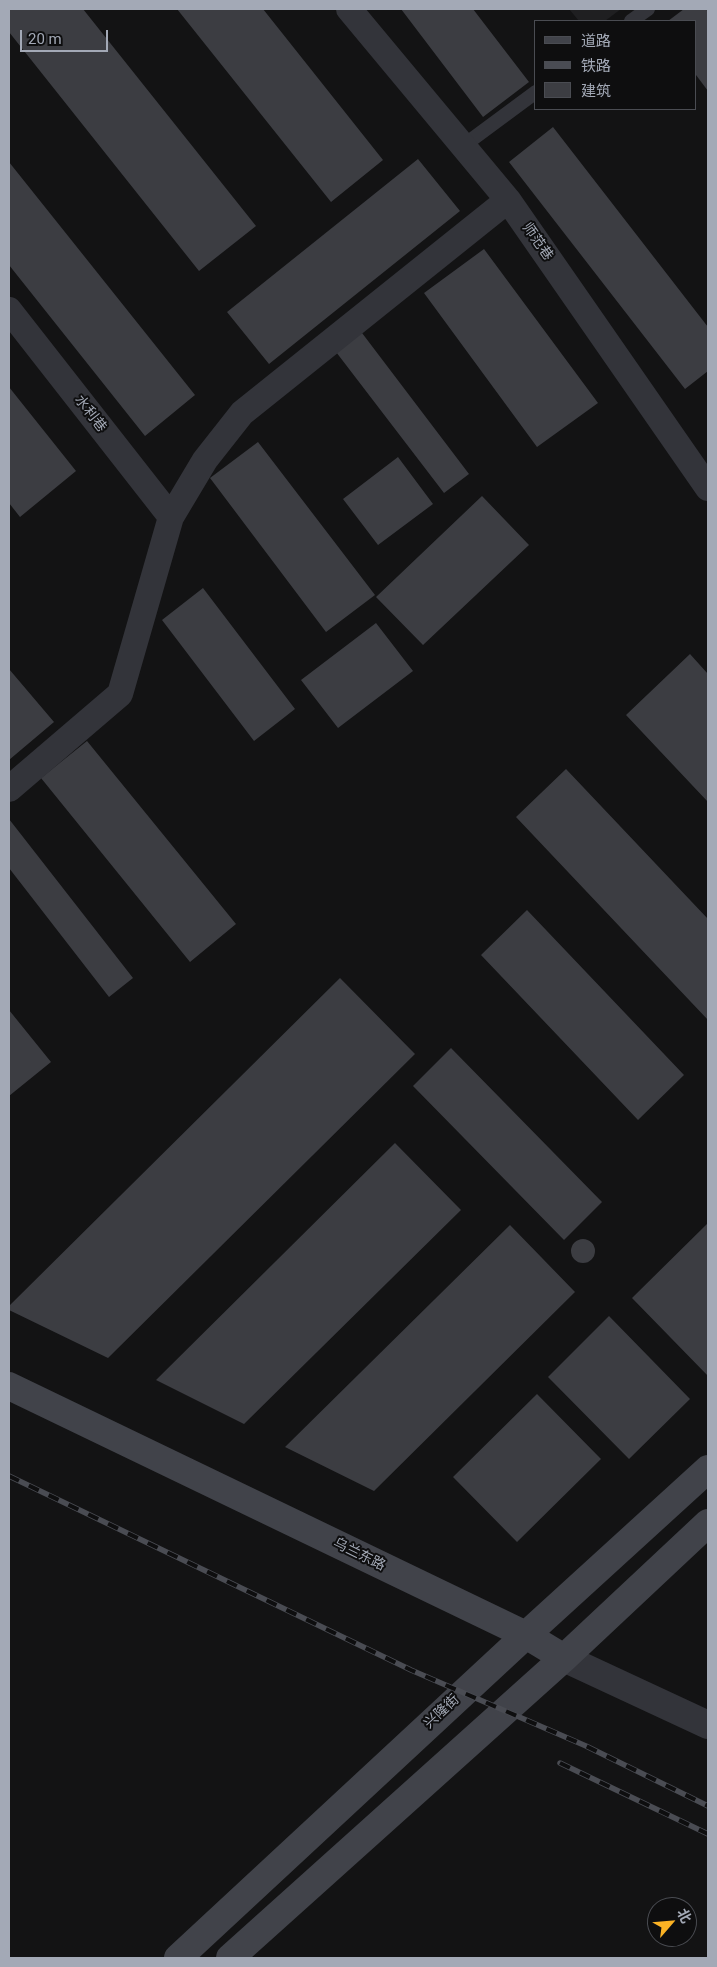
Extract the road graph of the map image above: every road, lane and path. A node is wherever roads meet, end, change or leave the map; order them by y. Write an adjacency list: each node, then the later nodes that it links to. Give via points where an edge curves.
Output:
1 (349, 9): 5 (street, 师范巷)
2 (648, 9): 3 (lane)
3 (632, 20)
4 (534, 93): 5 (lane)
5 (463, 146): 6 (street, 师范巷)
6 (508, 200): 8 (street, 师范巷); 9 (street, via 242,413 205,460)
7 (9, 310): 9 (street, 水利巷)
8 (708, 488)
9 (171, 518): 10 (street, via 120,694)
10 (9, 789)
11 (9, 1386): 14 (main road, 乌兰东路)
12 (708, 1469): 14 (main road, 兴隆街)
13 (708, 1523): 15 (main road)
14 (526, 1635): 15 (main road, 乌兰东路); 17 (main road, 兴隆街)
15 (564, 1658): 16 (street, 乌兰东路); 18 (main road)
16 (708, 1725)
17 (178, 1958)
18 (230, 1958)

